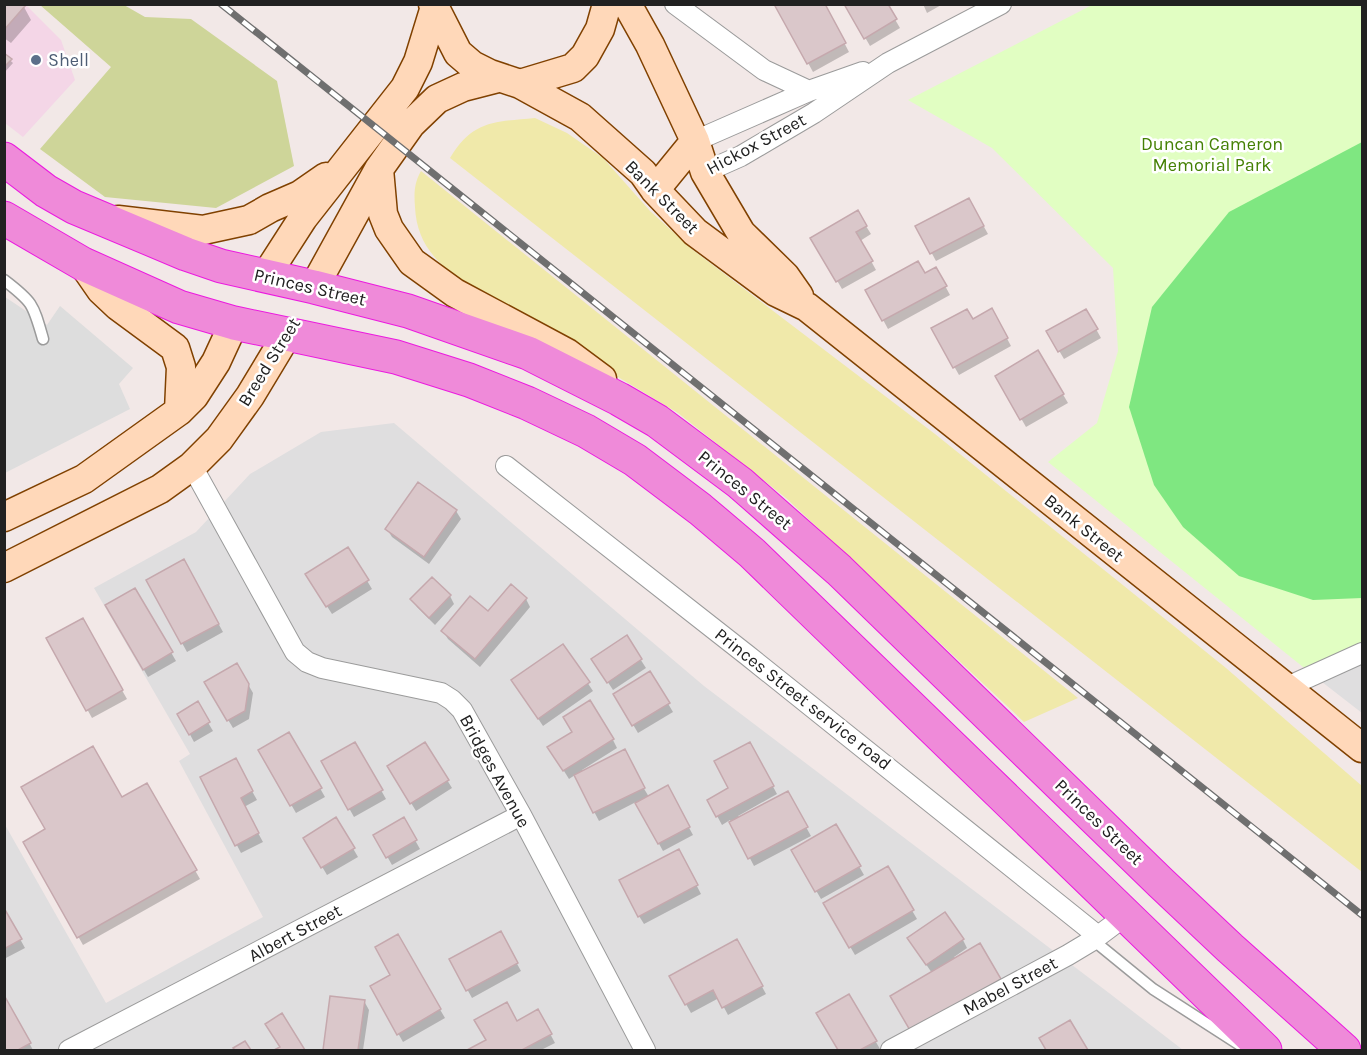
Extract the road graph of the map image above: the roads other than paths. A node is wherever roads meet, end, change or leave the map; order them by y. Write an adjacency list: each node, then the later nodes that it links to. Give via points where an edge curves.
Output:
1 (608, 4): 7 (main road, Breed Street, via 600,29 585,56 573,68)
2 (627, 4): 10 (main road, Bank Street)
3 (675, 4): 8 (street, Hickox Street, via 764,70)
4 (1001, 4): 6 (street, Hickox Street)
5 (433, 7): 7 (main road, Bank Street, via 458,53 472,65); 12 (main road, via 418,62 405,88)
6 (888, 63): 8 (street, Hickox Street); 9 (street, Hickox Street)
7 (509, 81): 13 (main road, Breed Street, via 463,87 437,99 411,124); 15 (main road, Bank Street, via 580,117 643,173)
8 (809, 91): 9 (street); 10 (street, Hickox Street)
9 (814, 113): 14 (street, Hickox Street, via 741,156)
10 (695, 141): 14 (main road, Bank Street); 15 (main road, Hickox Street)
11 (4, 159): 17 (highway, Princes Street, via 46,191)
12 (343, 166): 17 (main road, via 300,195 237,223 203,230); 19 (main road)
13 (378, 169): 21 (main road, Breed Street); 27 (main road, via 382,214 412,262 455,293 567,353)
14 (705, 172): 15 (main road, Hickox Street); 22 (main road, Bank Street, via 741,233 784,276)
15 (655, 190): 22 (main road, Bank Street, via 695,232 776,292)
16 (4, 218): 18 (highway)
17 (104, 219): 19 (highway, Princes Street, via 186,254)
18 (83, 264): 23 (highway, via 179,307); 26 (main road, via 118,306 175,348 182,367)
19 (264, 277): 21 (highway, Princes Street); 23 (highway)
20 (4, 280): 25 (lane, via 35,309)
21 (314, 287): 24 (highway, Breed Street); 27 (highway, Princes Street, via 408,311 528,353)
22 (807, 307): 33 (main road, Bank Street)
23 (234, 323): 24 (highway); 26 (main road, via 216,362)
24 (288, 333): 28 (main road, Breed Street, via 219,439); 37 (highway, via 396,357 469,380 586,431 635,460 752,553)
25 (43, 339)
26 (179, 411): 30 (main road, via 84,479)
27 (657, 421): 36 (highway, Princes Street, via 740,483 839,570)
28 (192, 466): 31 (main road, Breed Street, via 160,489); 35 (street, Bridges Avenue, via 295,652 322,668 426,688 452,700 473,727)
29 (506, 466): 38 (street, Princes Street service road)
30 (4, 517)
31 (4, 568)
32 (1362, 653): 33 (street)
33 (1287, 687): 34 (main road, Bank Street)
34 (1362, 748)
35 (521, 815): 39 (street, Albert Street); 40 (street, Bridges Avenue)
36 (1161, 883): 37 (highway); 44 (highway, Princes Street)
37 (1125, 916): 38 (street, Mabel Street); 43 (highway)
38 (1096, 938): 41 (street, Mabel Street); 42 (lane, Princes Street service road, via 1153,989)
39 (69, 1050)
40 (645, 1050)
41 (891, 1050)
42 (1251, 1050)
43 (1265, 1050)
44 (1344, 1050)

